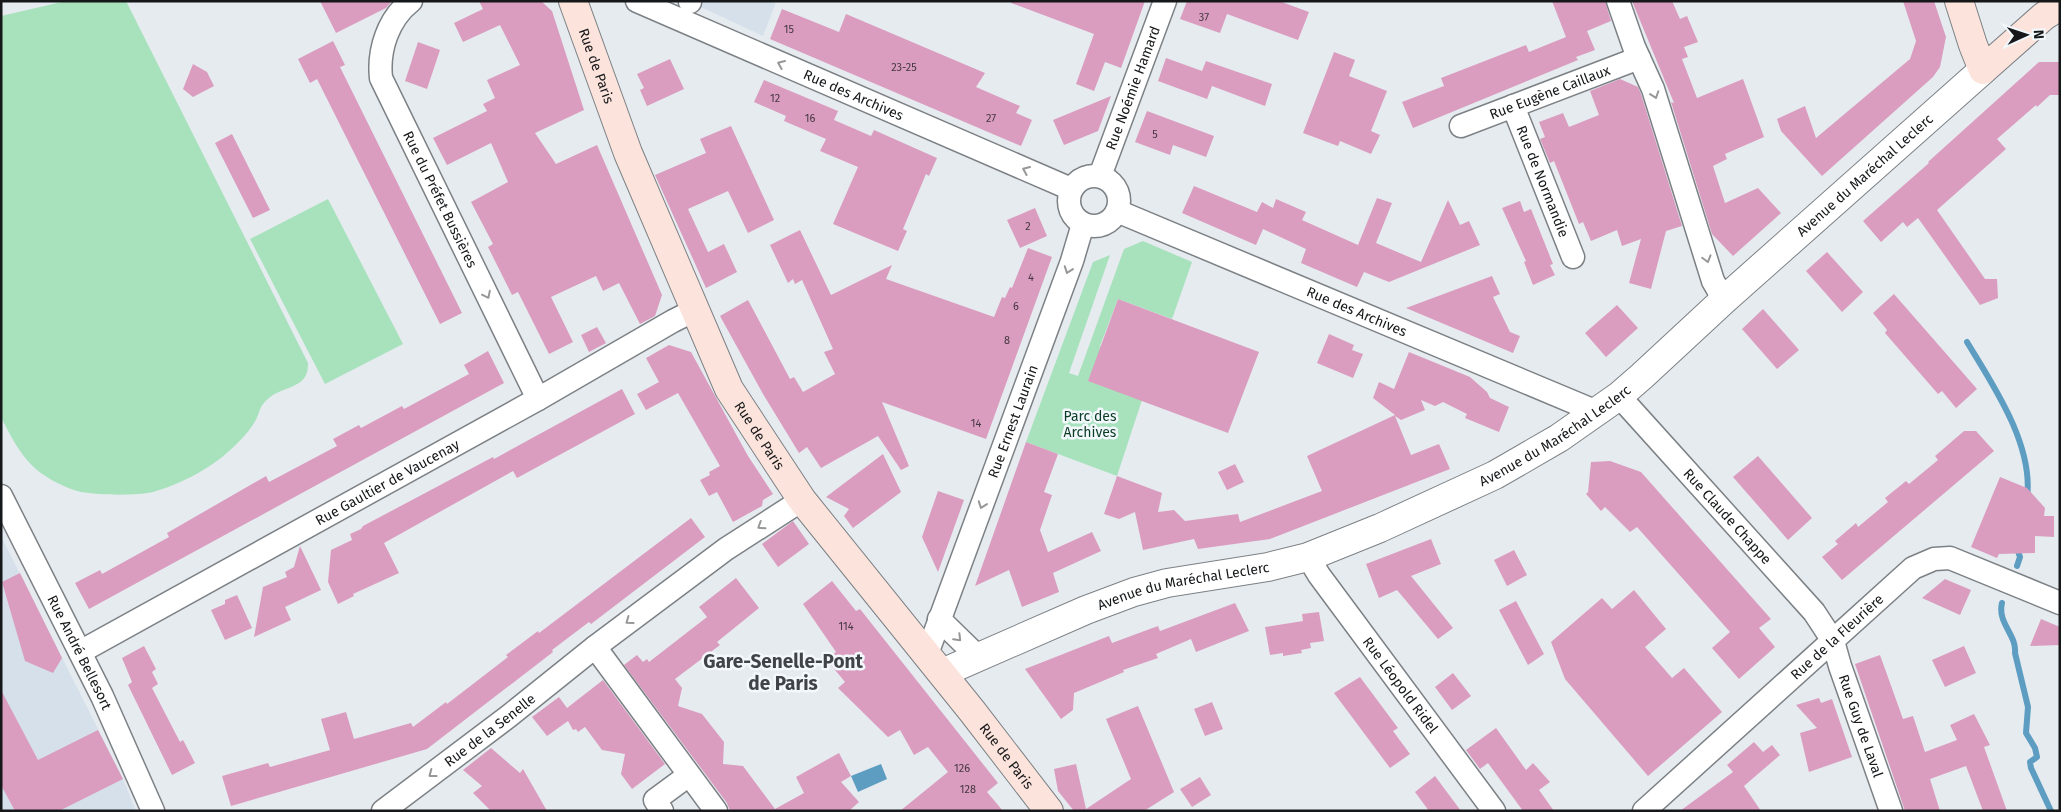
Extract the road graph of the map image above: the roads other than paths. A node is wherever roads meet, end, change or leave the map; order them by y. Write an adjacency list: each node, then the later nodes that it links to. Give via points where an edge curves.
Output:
1 (410, 1): 20 (street, Rue du Préfet Bussières, one-way to 20, via 401,9 384,42 379,61 381,78)
2 (573, 1): 18 (main road, Rue de Paris, via 628,153)
3 (637, 1): 13 (street, Rue des Archives, one-way to 3)
4 (1164, 1): 12 (street, Rue Noémie Hamard)
5 (1618, 1): 8 (street)
6 (1959, 1): 9 (main road)
7 (2060, 6): 9 (main road, Avenue du Maréchal Leclerc, via 2044,16)
8 (1639, 58): 10 (street, Rue Eugène Caillaux); 17 (street, one-way to 17, via 1653,88 1713,281)
9 (1983, 70): 17 (street, Avenue du Maréchal Leclerc)
10 (1512, 106): 11 (street, Rue Eugène Caillaux); 16 (street, Rue de Normandie)
11 (1461, 126)
12 (1100, 176): 13 (street, via 1083,178); 14 (street, via 1107,178 1117,189)
13 (1071, 189): 15 (street, via 1072,213)
14 (1117, 211): 15 (street, via 1113,218 1099,226); 21 (street, Rue des Archives)
15 (1084, 224): 26 (street, Rue Ernest Laurain, one-way to 26)
16 (1573, 257)
17 (1724, 300): 19 (street, Avenue du Maréchal Leclerc)
18 (695, 310): 20 (street, Rue Gaultier de Vaucenay); 23 (main road, Rue de Paris, via 729,388)
19 (1619, 396): 21 (street, Avenue du Maréchal Leclerc); 27 (street, Rue Claude Chappe, via 1814,612)
20 (538, 399): 29 (street, Rue Gaultier de Vaucenay)
21 (1598, 412): 24 (street, Avenue du Maréchal Leclerc, via 1495,475)
22 (1, 496): 29 (street, Rue André Bellesort)
23 (802, 500): 28 (street, Rue de la Senelle, one-way to 28, via 726,550); 31 (main road, Rue de Paris)
24 (1308, 557): 30 (street, Avenue du Maréchal Leclerc, via 1268,568 1167,583 1134,592); 38 (street, Rue Léopold Ridel)
25 (2060, 603): 27 (street, Rue de la Fleurière, via 1966,563 1950,558 1934,559 1913,568)
26 (939, 619): 30 (street, one-way to 30); 31 (street, Rue Ernest Laurain)
27 (1833, 642): 39 (street, Rue de la Fleurière); 40 (street, Rue Guy de Laval)
28 (594, 647): 32 (street); 34 (street, Rue de la Senelle, one-way to 34)
29 (80, 652): 33 (street, Rue André Bellesort)
30 (978, 657): 31 (street, Avenue du Maréchal Leclerc)
31 (934, 664): 37 (main road, Rue de Paris)
32 (689, 775): 35 (street, via 656,800); 36 (street)
33 (153, 811)
34 (383, 811)
35 (662, 811)
36 (716, 811)
37 (1049, 811)
38 (1494, 811)
39 (1644, 811)
40 (1890, 811)

